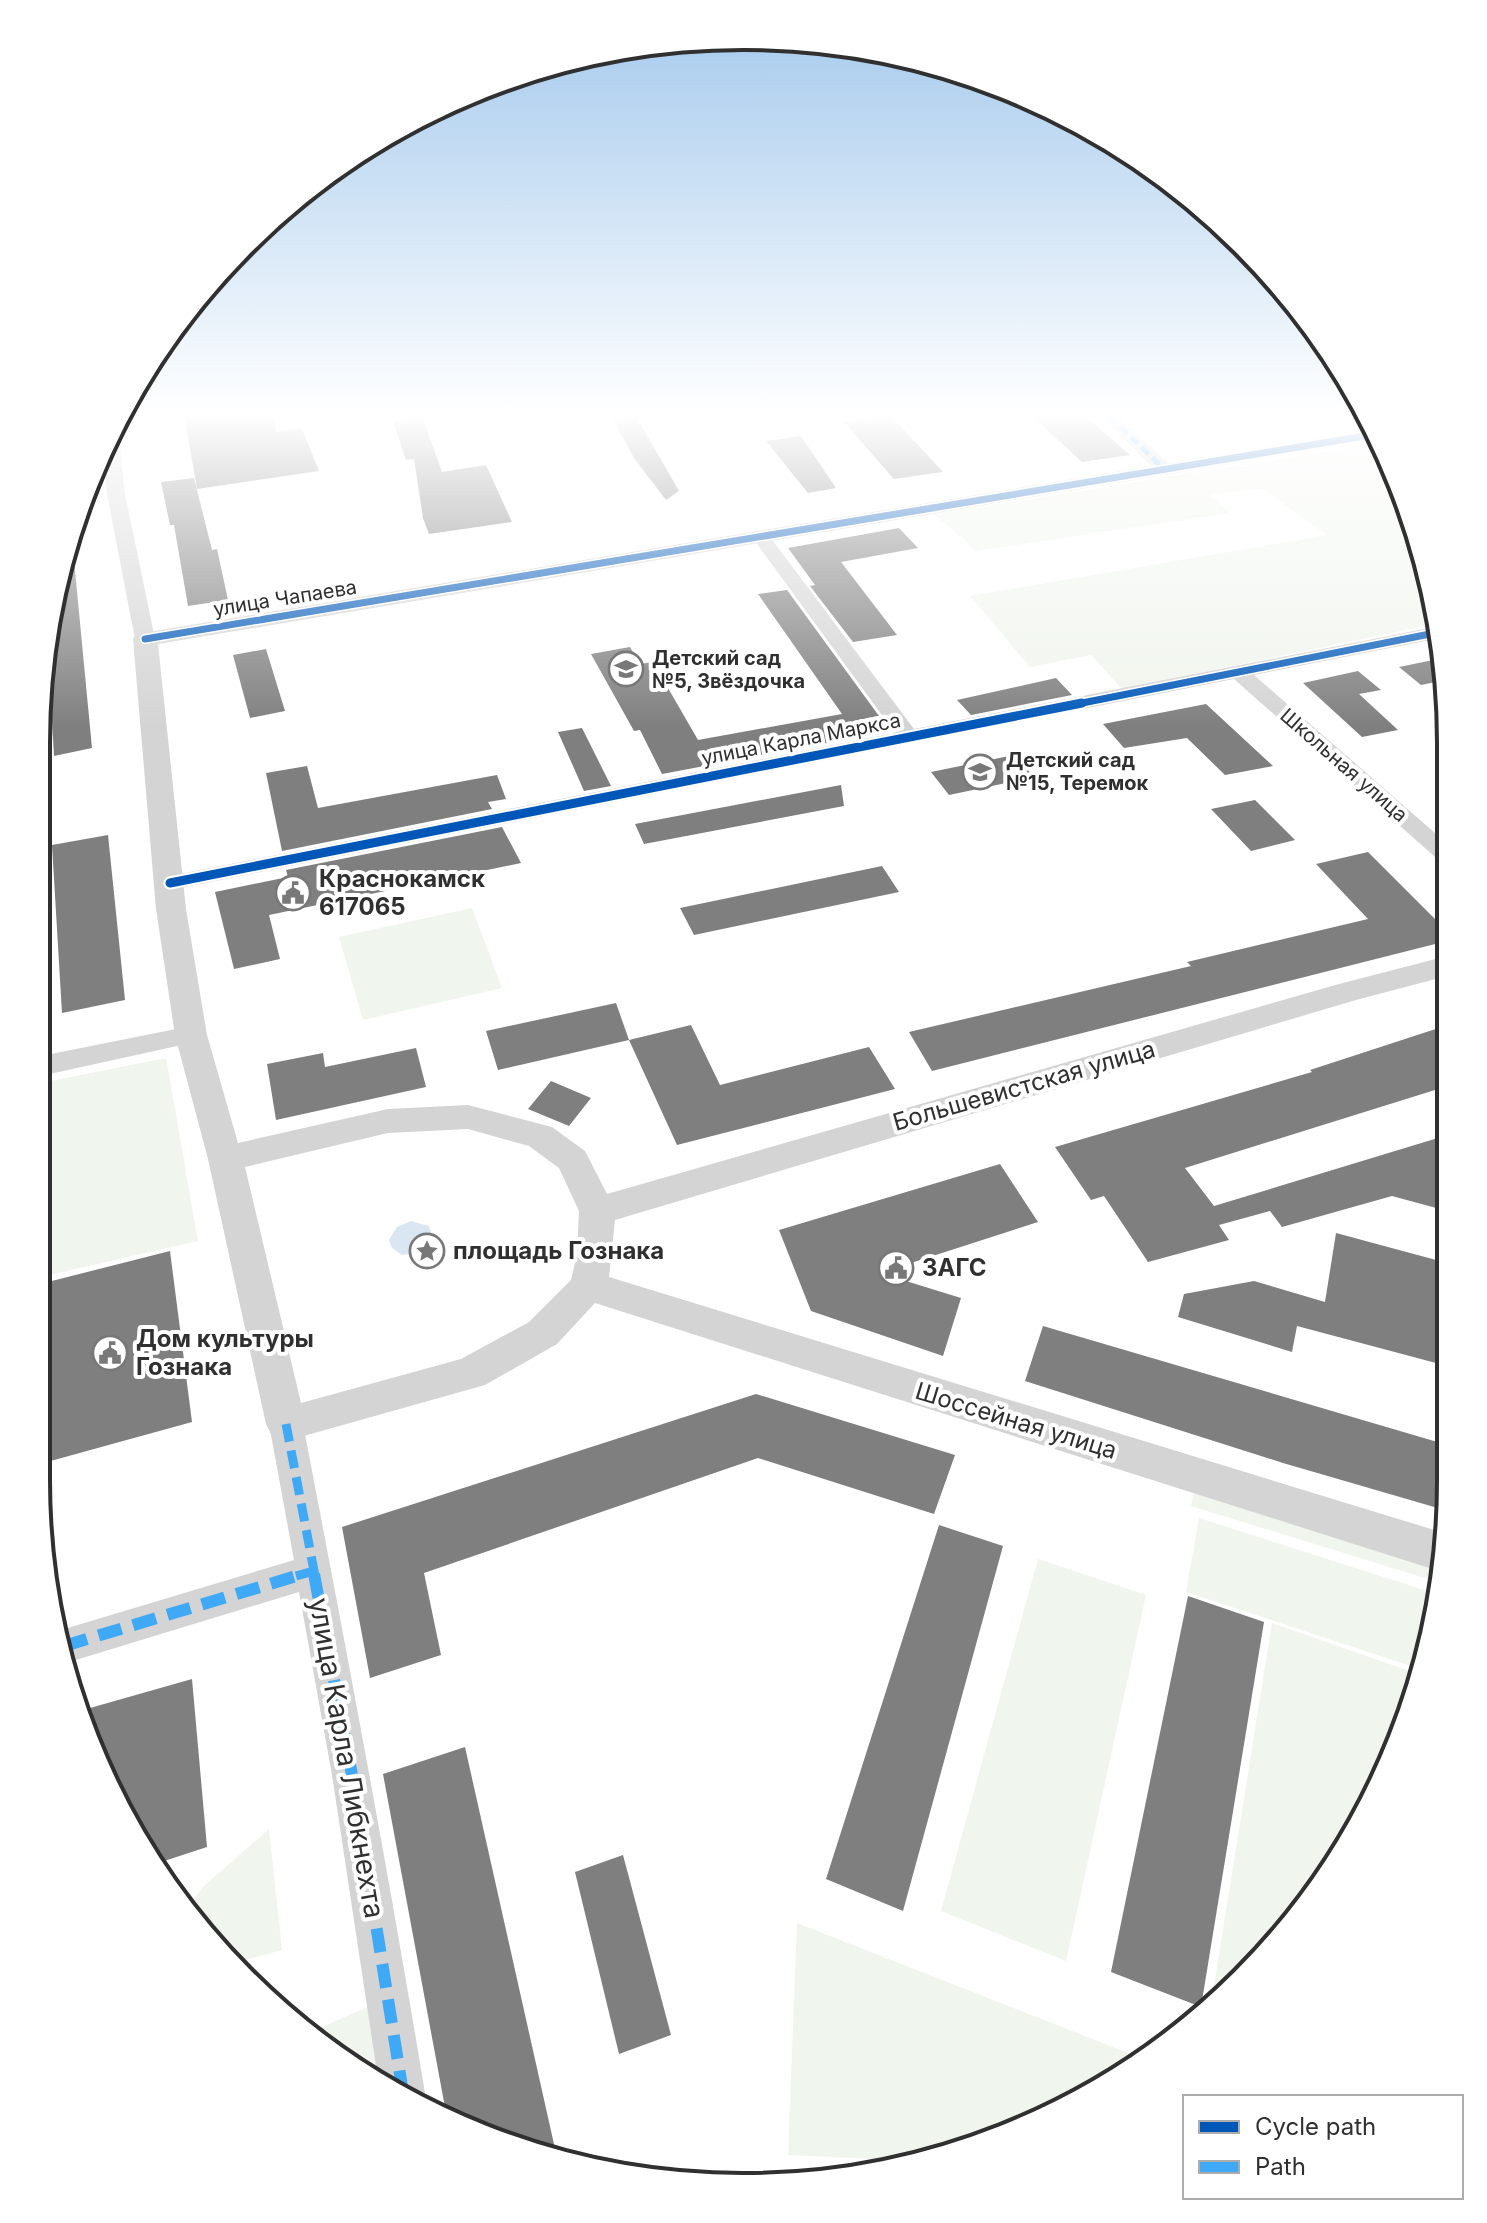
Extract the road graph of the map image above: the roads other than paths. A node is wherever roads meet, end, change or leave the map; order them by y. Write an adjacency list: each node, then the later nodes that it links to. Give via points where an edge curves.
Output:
1 (121, 520): 5 (street)
2 (865, 520): 3 (street, улица Чапаева)
3 (761, 537): 5 (street, улица Чапаева); 7 (street)
4 (1428, 634): 6 (street, улица Карла Маркса)
5 (145, 639): 9 (street)
6 (1237, 671): 7 (street, улица Карла Маркса); 8 (street, Школьная улица)
7 (908, 736): 9 (street, улица Карла Маркса)
8 (1437, 847)
9 (170, 883): 11 (street)
10 (1437, 969): 14 (street, Большевистская улица)
11 (191, 1035): 12 (street); 13 (street)
12 (50, 1064)
13 (225, 1159): 14 (street, via 388,1121 468,1117 540,1136 573,1160); 16 (street)
14 (597, 1211): 15 (street)
15 (588, 1286): 16 (street, via 543,1333 471,1373); 17 (street, Шоссейная улица)
16 (286, 1424): 18 (street, улица Карла Либкнехта)
17 (1433, 1550)
18 (314, 1571): 19 (street); 20 (street, улица Карла Либкнехта)
19 (70, 1644)
20 (401, 2082)

